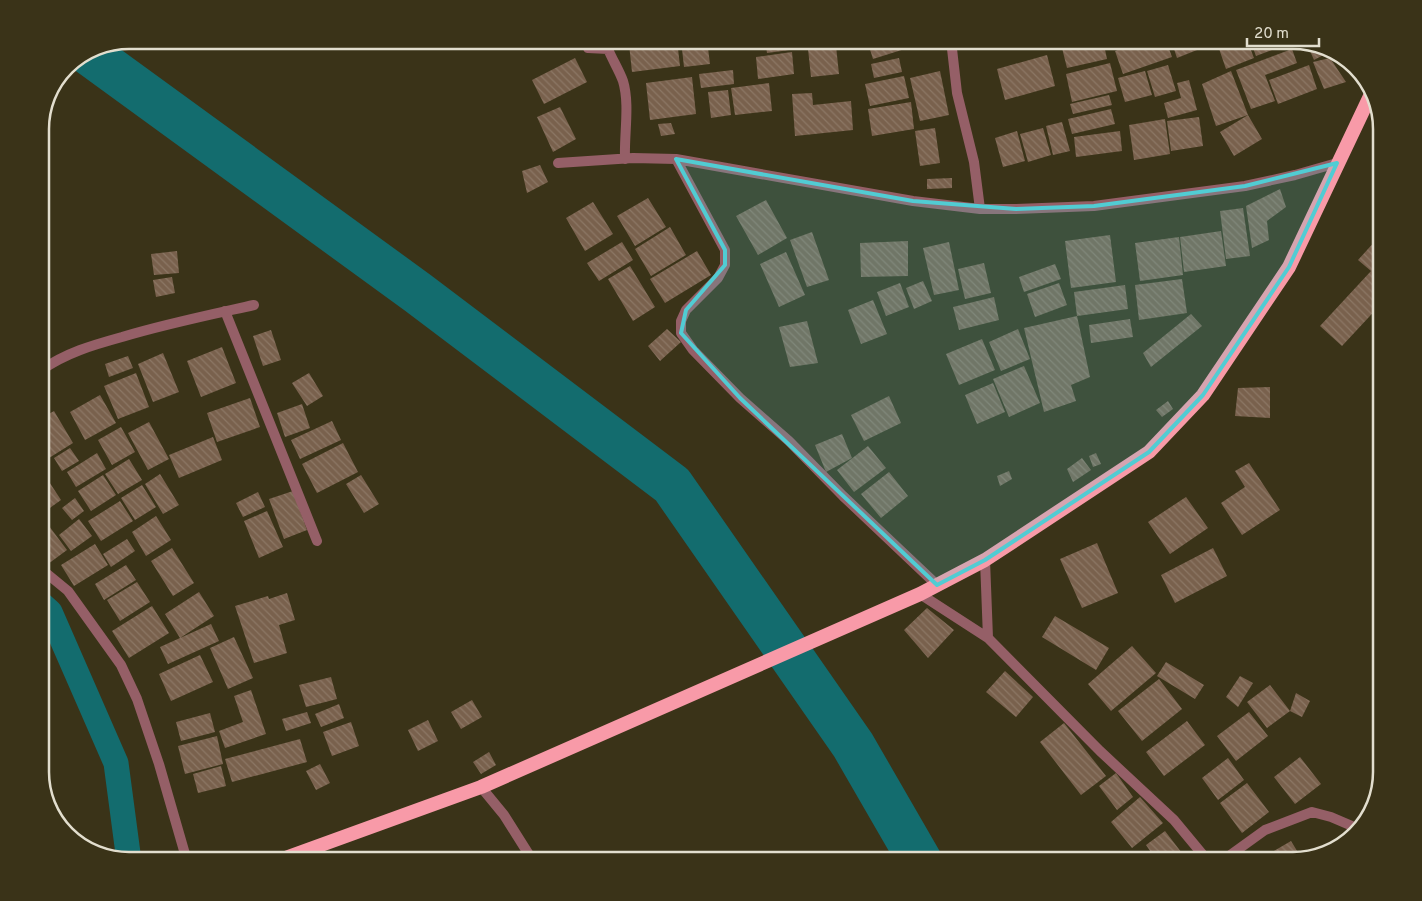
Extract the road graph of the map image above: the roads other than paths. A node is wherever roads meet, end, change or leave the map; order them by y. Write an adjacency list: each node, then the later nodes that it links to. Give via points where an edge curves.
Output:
1 (608, 49): 4 (street, via 623,82 627,113 624,131)
2 (952, 49): 8 (street, via 957,93 974,162)
3 (1368, 101): 7 (highway)
4 (626, 159): 5 (street); 6 (street)
5 (676, 159): 8 (street, via 913,202); 15 (street, via 725,250 725,266 718,278 686,310 681,321 681,333 693,350 740,398)
6 (558, 163)
7 (1337, 163): 8 (street, via 1245,186 1162,198 1094,206); 13 (highway, via 1289,267 1203,395 1149,452)
8 (980, 208)
9 (254, 305): 10 (street)
10 (225, 312): 11 (street, via 160,326 81,349); 12 (street)
11 (49, 365)
12 (316, 541)
13 (985, 560): 15 (highway); 17 (street)
14 (49, 575): 20 (street, via 68,591 121,665 137,699)
15 (938, 585): 16 (highway)
16 (920, 594): 17 (street); 18 (highway)
17 (988, 638): 23 (street, via 1174,820)
18 (481, 787): 21 (highway); 22 (street)
19 (1353, 825): 24 (street, via 1312,812 1265,830)
20 (184, 852)
21 (302, 852)
22 (527, 852)
23 (1201, 852)
24 (1234, 852)

